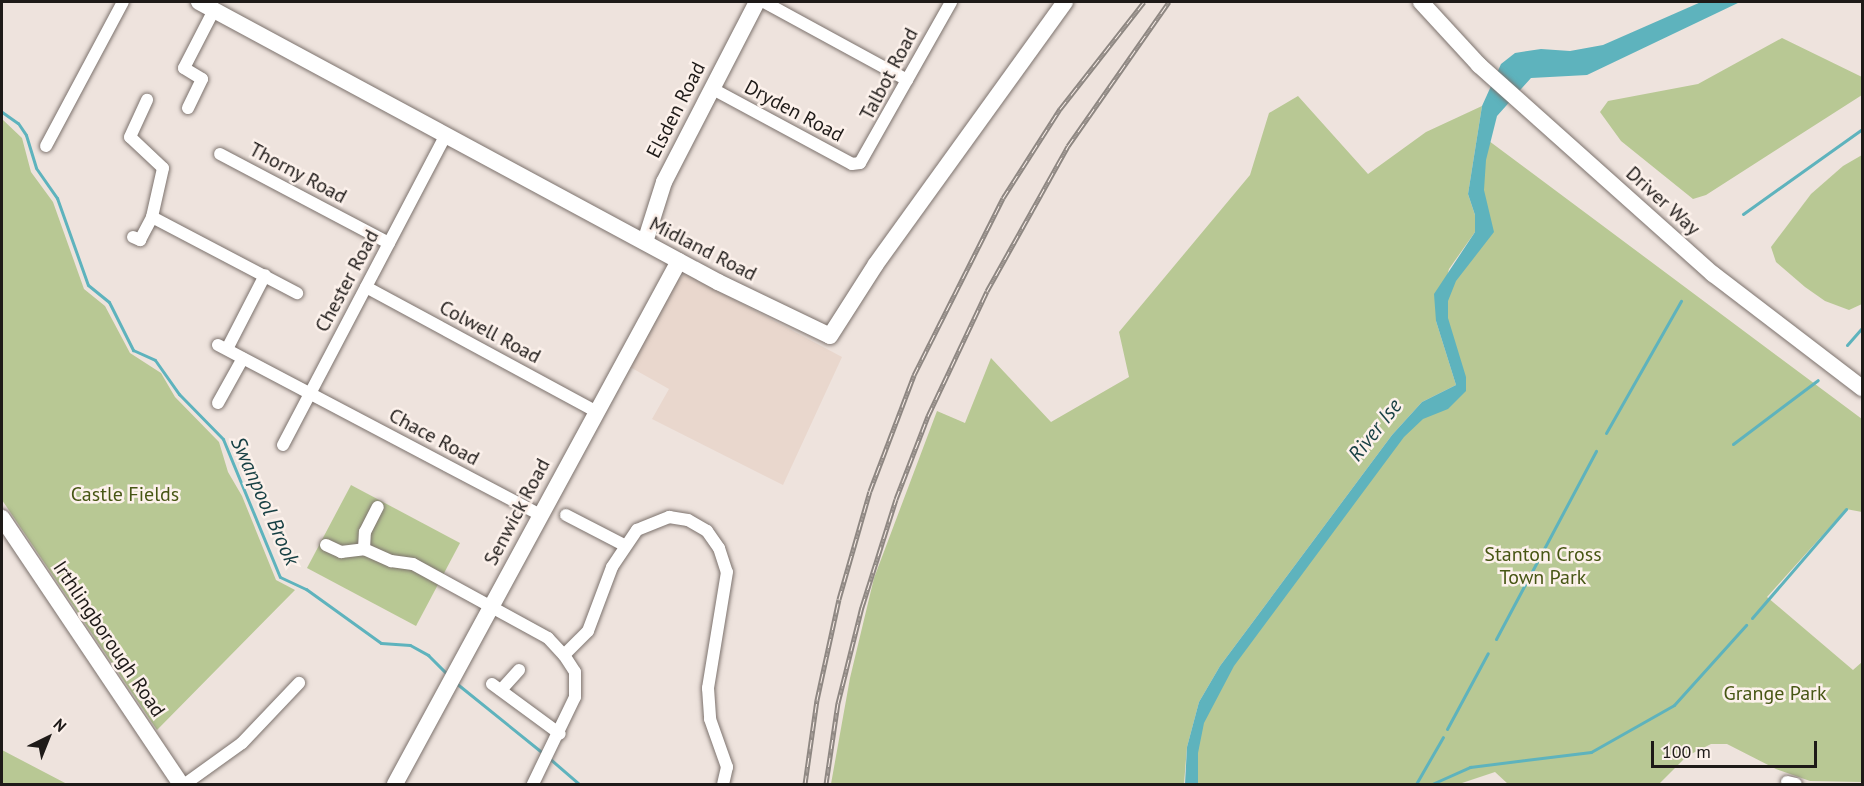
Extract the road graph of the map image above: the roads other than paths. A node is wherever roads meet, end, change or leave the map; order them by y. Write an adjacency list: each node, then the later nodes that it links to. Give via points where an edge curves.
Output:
1 (123, 2): 16 (street)
2 (199, 2): 9 (main road, Midland Road)
3 (757, 2): 12 (main road, Elsden Road)
4 (764, 2): 11 (street)
5 (951, 2): 11 (street, Talbot Road)
6 (1065, 2): 23 (main road, Midland Road, via 876,264 830,336)
7 (1421, 2): 10 (main road, Driver Way)
8 (1432, 2): 10 (main road, Driver Way)
9 (214, 10): 14 (street, via 184,68 202,79); 15 (main road, Midland Road)
10 (1449, 31): 28 (main road, Driver Way, via 1528,110 1713,274)
11 (907, 80): 18 (street, Talbot Road)
12 (711, 88): 18 (street, Dryden Road, via 852,164); 21 (main road, Elsden Road, via 663,182)
13 (147, 100): 19 (street, via 129,133 136,146 163,166)
14 (188, 108)
15 (446, 135): 21 (main road, Midland Road); 22 (street, Chester Road)
16 (46, 146)
17 (220, 154): 22 (street, Thorny Road)
18 (860, 163)
19 (153, 218): 20 (street, via 140,240); 24 (street)
20 (133, 237)
21 (645, 242): 23 (main road, Midland Road)
22 (389, 243): 25 (street, Chester Road)
23 (679, 261): 31 (main road, Senwick Road)
24 (265, 275): 26 (street); 27 (street, Chace Road, via 222,347)
25 (366, 287): 29 (street, Chester Road); 31 (street, Colwell Road)
26 (297, 294)
27 (243, 357): 29 (street, Chace Road); 30 (street)
28 (1863, 388)
29 (309, 394): 32 (street, Chester Road); 34 (street, Chace Road)
30 (218, 404)
31 (595, 411): 34 (main road, Senwick Road)
32 (283, 445)
33 (378, 507): 39 (street, via 365,532)
34 (540, 515): 40 (main road, Senwick Road)
35 (566, 515): 38 (street)
36 (2, 518): 46 (main road, Irthlingborough Road)
37 (326, 545): 39 (street, via 341,552)
38 (624, 545): 41 (street, via 588,631); 48 (street, via 637,530 669,517 688,520 707,531 719,548 727,572 708,688 710,719 727,767)
39 (364, 549): 40 (street, via 391,561 413,564)
40 (490, 608): 41 (street, via 548,638); 47 (main road, Senwick Road)
41 (564, 654): 44 (street, via 575,672 575,697)
42 (519, 670): 44 (street, via 497,687)
43 (299, 684): 46 (street, via 242,743)
44 (558, 739): 45 (street)
45 (535, 780)
46 (183, 784)
47 (395, 784)
48 (723, 784)

